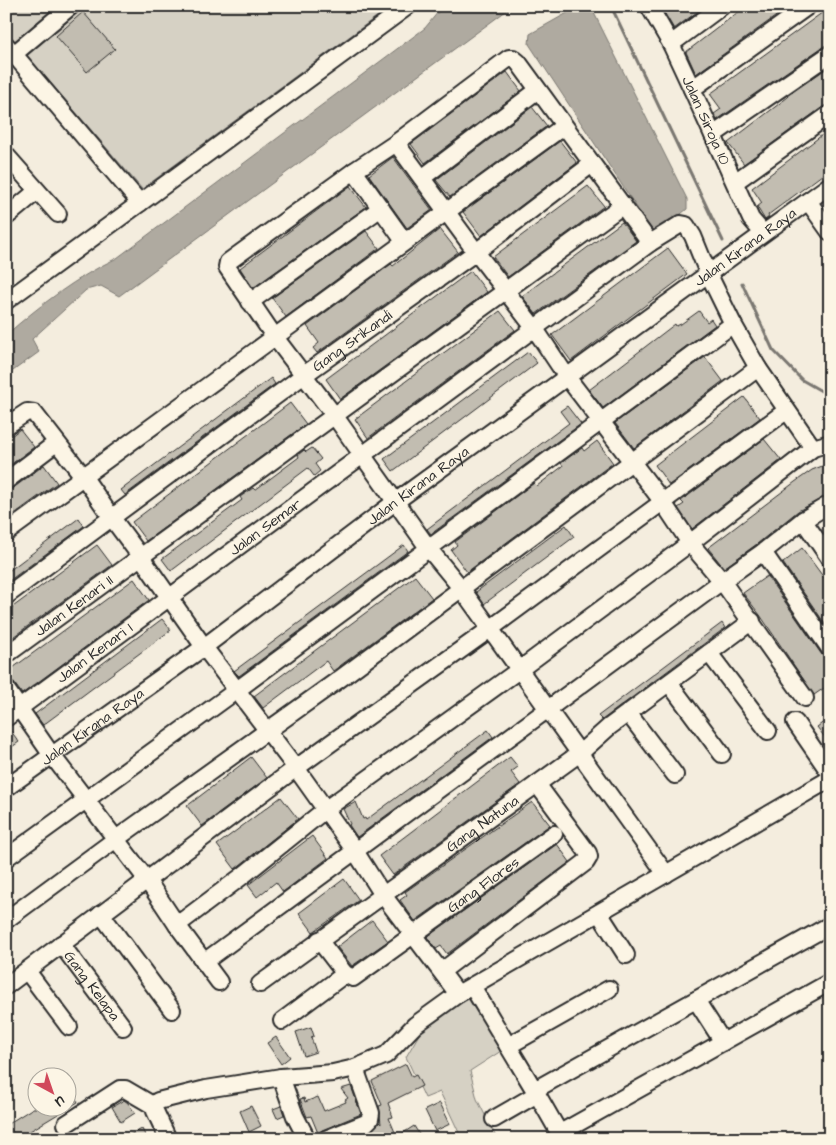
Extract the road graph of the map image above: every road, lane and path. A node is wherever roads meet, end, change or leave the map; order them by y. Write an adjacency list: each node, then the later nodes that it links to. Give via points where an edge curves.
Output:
1 (71, 6): 7 (street)
2 (408, 6): 23 (street)
3 (649, 6): 6 (street, Jalan Siroja 10)
4 (722, 6): 6 (street)
5 (808, 6): 9 (street)
6 (670, 44): 9 (street, Jalan Siroja 10)
7 (10, 49): 23 (street)
8 (830, 54): 13 (street)
9 (692, 88): 13 (street, Jalan Siroja 10)
10 (538, 90): 12 (street); 14 (street, via 518,62 513,58 507,59); 18 (street)
11 (830, 114): 19 (street)
12 (564, 126): 16 (street); 26 (street)
13 (713, 135): 19 (street, Jalan Siroja 10)
14 (396, 143): 17 (street); 18 (street)
15 (6, 155): 21 (street)
16 (592, 164): 24 (street); 33 (street, Gang Srikandi)
17 (354, 171): 25 (street); 37 (street, via 228,262 228,269)
18 (422, 178): 26 (street)
19 (735, 182): 30 (street, Jalan Siroja 10, via 751,219)
20 (830, 185): 22 (street, Jalan Kirana Raya)
21 (37, 191): 27 (street); 28 (street)
22 (808, 202): 29 (street); 30 (street, Jalan Kirana Raya)
23 (140, 203): 36 (street)
24 (623, 205): 32 (street); 35 (street, Jalan Kenari II)
25 (381, 208): 31 (street); 37 (street)
26 (446, 212): 31 (street); 33 (street)
27 (58, 214)
28 (6, 217)
29 (830, 232)
30 (762, 233): 34 (street, Jalan Kirana Raya)
31 (404, 241): 40 (street)
32 (650, 243): 34 (street, Jalan Semar, via 681,224 686,225); 39 (street, Jalan Semar)
33 (476, 252): 35 (street); 42 (street, Gang Srikandi)
34 (708, 273): 38 (street); 43 (street, Jalan Kirana Raya)
35 (506, 290): 39 (street); 45 (street, Jalan Kenari II)
36 (6, 301)
37 (250, 302): 40 (street)
38 (733, 324): 41 (street); 46 (street)
39 (535, 329): 43 (street); 51 (street, Jalan Semar)
40 (274, 336): 42 (street); 53 (street)
41 (758, 368): 44 (street); 52 (street)
42 (304, 375): 45 (street); 58 (street, Gang Srikandi)
43 (567, 377): 46 (street); 56 (street, Jalan Kirana Raya)
44 (786, 411): 50 (street); 55 (street)
45 (334, 416): 51 (street); 64 (street, Jalan Kenari II)
46 (602, 422): 52 (street); 62 (street)
47 (6, 426): 48 (street, via 30,411)
48 (56, 443): 53 (street); 54 (street)
49 (830, 443): 50 (street)
50 (813, 448): 61 (street)
51 (363, 455): 56 (street); 69 (street, Jalan Semar)
52 (631, 461): 55 (street); 67 (street)
53 (83, 476): 58 (street); 60 (street)
54 (6, 481)
55 (662, 501): 61 (street); 71 (street)
56 (395, 502): 62 (street); 72 (street, Jalan Kirana Raya)
57 (830, 504): 59 (street)
58 (112, 518): 64 (street); 68 (street, Gang Srikandi)
59 (803, 520): 63 (street); 65 (street)
60 (6, 532)
61 (690, 543): 66 (street); 76 (street)
62 (429, 549): 67 (street); 79 (street)
63 (763, 552): 66 (street); 73 (street)
64 (142, 557): 69 (street); 75 (street, Jalan Kenari II)
65 (830, 559)
66 (722, 581): 70 (street); 82 (street)
67 (460, 588): 71 (street); 86 (street)
68 (6, 596)
69 (169, 598): 72 (street); 81 (street, Jalan Kenari I)
70 (752, 621): 74 (street, Gang Natuna); 80 (street)
71 (490, 629): 76 (street); 91 (street)
72 (204, 647): 79 (street); 89 (street, Jalan Kirana Raya)
73 (830, 649)
74 (709, 653): 77 (street, Gang Natuna); 87 (street)
75 (6, 655)
76 (519, 670): 82 (street); 98 (street)
77 (669, 683): 83 (street, Gang Natuna); 90 (street)
78 (6, 689): 81 (street)
79 (237, 690): 86 (street); 97 (street)
80 (805, 698)
81 (20, 708): 84 (street); 89 (street)
82 (548, 709): 88 (street); 101 (street)
83 (628, 712): 88 (street, Gang Natuna); 93 (street)
84 (6, 718)
85 (794, 722): 92 (street)
86 (266, 730): 91 (street); 100 (street)
87 (768, 732)
88 (580, 753): 95 (street, Gang Natuna); 103 (street)
89 (51, 754): 96 (street, Jalan Kirana Raya); 97 (street)
90 (722, 754)
91 (296, 768): 98 (street); 104 (street)
92 (830, 773)
93 (675, 775)
94 (830, 779): 103 (street)
95 (537, 784): 105 (street, Gang Natuna); 117 (street, via 589,857)
96 (6, 788)
97 (85, 800): 100 (street); 102 (street)
98 (326, 809): 101 (street); 109 (street)
99 (554, 834): 111 (street, Gang Flores)
100 (116, 839): 104 (street); 108 (street)
101 (355, 851): 105 (street); 115 (street)
102 (6, 858)
103 (666, 874): 106 (street)
104 (148, 880): 107 (street); 109 (street)
105 (383, 894): 111 (street); 112 (street, Gang Natuna)
106 (599, 912): 114 (street); 123 (street)
107 (101, 914): 113 (street); 127 (street)
108 (6, 920)
109 (177, 925): 115 (street)
110 (830, 925): 126 (street)
111 (412, 935): 117 (street); 118 (street, Gang Flores, via 353,978)
112 (320, 940): 118 (street); 121 (street, Gang Natuna)
113 (61, 944): 116 (street); 130 (street, Gang Kelapa)
114 (626, 955)
115 (204, 962): 119 (street)
116 (27, 971): 122 (street); 129 (street)
117 (442, 971): 125 (street)
118 (345, 974): 128 (street)
119 (219, 982)
120 (830, 982): 131 (street)
121 (260, 984)
122 (6, 986)
123 (472, 986): 125 (street); 132 (street)
124 (609, 989): 132 (street)
125 (458, 994): 133 (street, via 415,1024 386,1055)
126 (696, 1000): 131 (street); 135 (street)
127 (172, 1010)
128 (282, 1021)
129 (69, 1027)
130 (123, 1028)
131 (723, 1042): 135 (street, via 562,1132 557,1129)
132 (508, 1046): 135 (street)
133 (355, 1068): 134 (street); 141 (street, via 370,1119)
134 (280, 1077): 136 (street, via 206,1089 163,1099); 140 (street)
135 (535, 1090): 137 (street)
136 (154, 1106): 138 (street, via 126,1089 120,1089); 139 (street)
137 (494, 1119)
138 (66, 1124)
139 (168, 1139)
140 (307, 1139)
141 (326, 1139)

